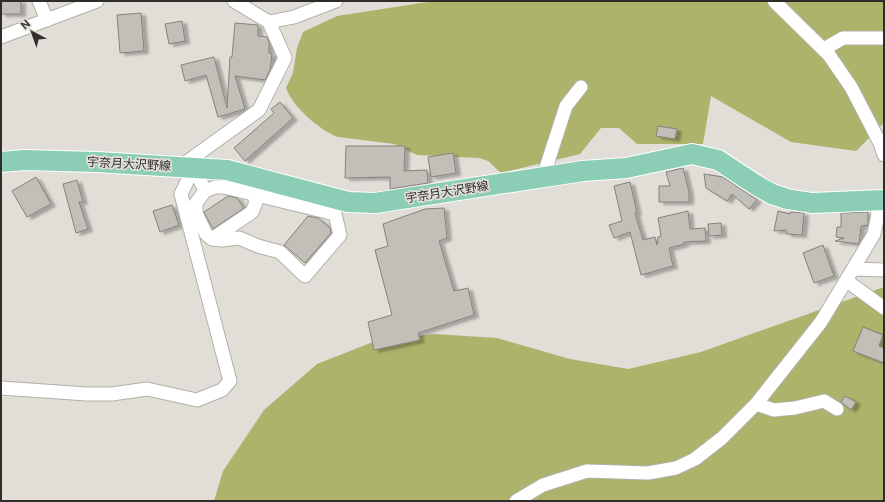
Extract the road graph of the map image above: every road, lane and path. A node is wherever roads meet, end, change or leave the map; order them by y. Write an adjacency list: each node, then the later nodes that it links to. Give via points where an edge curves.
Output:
1 (40, 1): 6 (street)
2 (97, 1): 6 (street)
3 (234, 1): 7 (street)
4 (336, 1): 7 (street, via 294,17)
5 (774, 1): 10 (street)
6 (47, 20): 8 (street)
7 (269, 22): 14 (street, via 285,58 259,110)
8 (1, 37)
9 (884, 38): 10 (street, via 843,38)
10 (824, 49): 12 (street, via 851,87)
11 (581, 87): 15 (street, via 566,106)
12 (884, 155)
13 (1, 162): 14 (main road, 宇奈月大沢野線, via 75,161)
14 (187, 167): 15 (main road, 宇奈月大沢野線, via 227,170 348,202 375,203); 16 (street); 24 (street, via 181,194 230,381 222,390 196,400 147,389 112,394 87,394)
15 (543, 177): 18 (main road, 宇奈月大沢野線, via 626,168 692,154 718,160 756,185 787,199 812,203)
16 (205, 191): 17 (street, via 224,187); 19 (street, via 196,203 196,213 206,234)
17 (253, 193): 19 (street, via 256,202 252,212); 19 (street, via 335,214 340,235 305,276 280,252 239,238)
18 (880, 200): 20 (street, via 874,234)
19 (212, 239)
20 (853, 269): 21 (street); 22 (street)
21 (884, 270)
22 (847, 281): 23 (street); 25 (street, via 821,322)
23 (884, 308)
24 (1, 388)
25 (756, 404): 26 (street, via 774,410 824,401); 27 (street, via 722,438 695,459 676,468 648,473 587,471 543,485)
26 (837, 409)
27 (516, 501)

